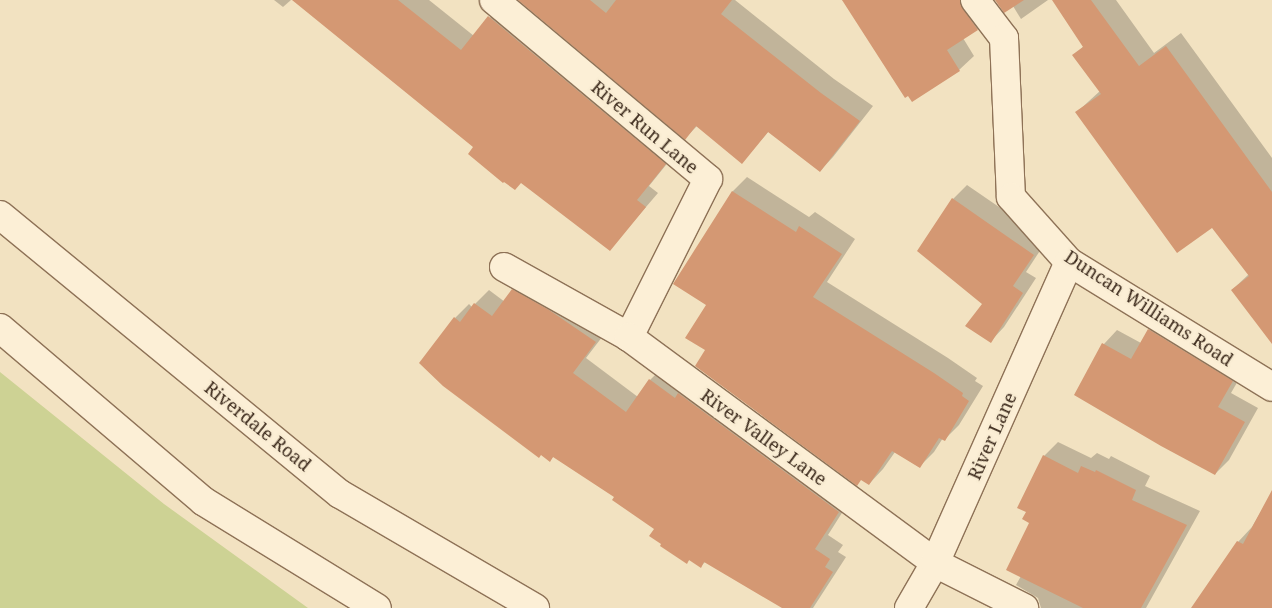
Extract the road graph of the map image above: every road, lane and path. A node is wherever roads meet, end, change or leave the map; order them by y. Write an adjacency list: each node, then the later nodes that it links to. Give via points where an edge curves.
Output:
1 (494, 0): 7 (street, River Run Lane, via 708,179)
2 (975, 0): 4 (street, Duncan Williams Road, via 1004,38 1011,197)
3 (0, 215): 11 (street, Riverdale Road, via 340,494)
4 (1069, 262): 8 (street, Duncan Williams Road); 9 (street, River Lane)
5 (504, 268): 7 (street, River Valley Lane)
6 (0, 328): 10 (street, via 203,501)
7 (630, 337): 9 (street, River Valley Lane)
8 (1272, 387)
9 (935, 563): 12 (street, River Lane); 13 (street, River Valley Lane)
10 (377, 608)
11 (535, 608)
12 (908, 608)
13 (1024, 608)

